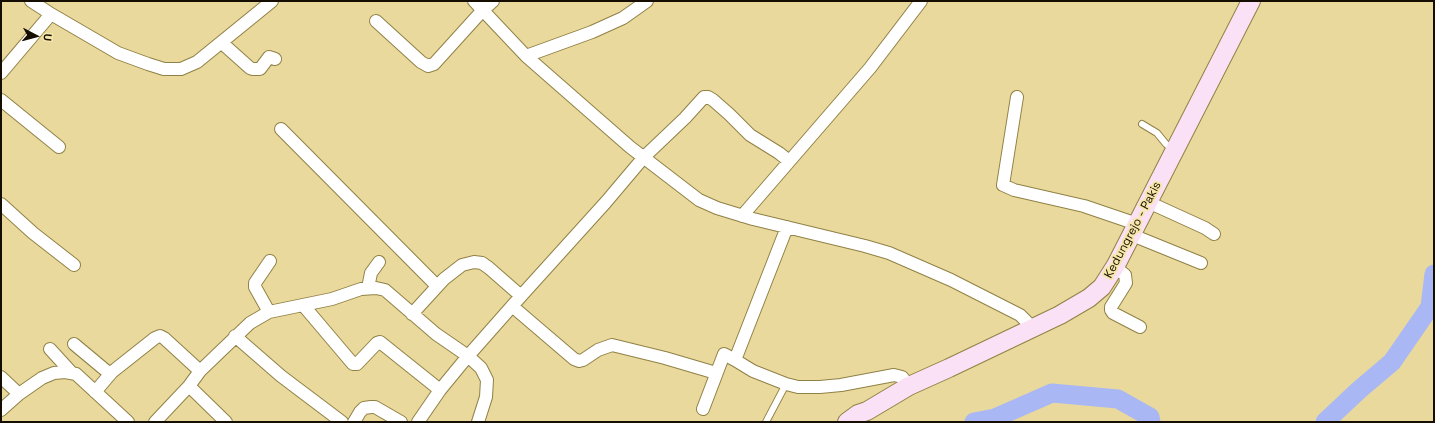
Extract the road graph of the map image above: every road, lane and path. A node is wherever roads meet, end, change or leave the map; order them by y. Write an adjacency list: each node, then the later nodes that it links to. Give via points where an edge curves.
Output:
1 (31, 1): 9 (street)
2 (271, 1): 11 (street)
3 (474, 1): 8 (street)
4 (493, 1): 8 (street)
5 (647, 1): 12 (street, via 623,18)
6 (921, 1): 22 (street, via 870,68)
7 (1251, 1): 20 (main road, Kedungrejo - Pakis)
8 (482, 11): 10 (street, via 434,64 428,66); 12 (street)
9 (51, 14): 11 (street, via 118,53 164,69 188,67); 14 (street)
10 (376, 21)
11 (222, 43): 13 (street, via 253,70 260,69 269,58)
12 (526, 56): 21 (street)
13 (275, 59)
14 (1, 73)
15 (1017, 97): 27 (street, via 1003,185 1014,190 1084,206)
16 (1, 100): 19 (street)
17 (1142, 124): 20 (lane)
18 (281, 129): 34 (street)
19 (59, 146)
20 (1175, 151): 23 (main road, Kedungrejo - Pakis)
21 (644, 157): 22 (street, via 706,96 750,135); 25 (street, via 700,200); 36 (street)
22 (789, 161): 25 (street)
23 (1148, 202): 27 (main road, Kedungrejo - Pakis); 28 (street)
24 (1, 204): 32 (street)
25 (747, 217): 26 (street)
26 (787, 227): 42 (street, via 878,249 932,271 1020,315 1027,322); 47 (street)
27 (1135, 230): 31 (street); 33 (main road, Kedungrejo - Pakis)
28 (1214, 234)
29 (270, 261): 39 (street, via 255,284)
30 (379, 262): 35 (street, via 371,273)
31 (1201, 263)
32 (74, 265)
33 (1115, 268): 41 (street, via 1125,275 1126,283 1110,310); 42 (main road, Kedungrejo - Pakis, via 1102,287 1089,298)
34 (438, 286): 36 (street, via 462,265 474,262 482,263 489,268); 40 (street)
35 (370, 288): 37 (street); 40 (street, via 384,290)
36 (521, 296): 38 (street)
37 (303, 305): 39 (street); 56 (street, via 354,364 380,342)
38 (512, 306): 46 (street); 50 (street, via 579,361 612,345)
39 (269, 312): 43 (street)
40 (412, 314): 46 (street)
41 (1140, 327)
42 (1028, 330): 55 (main road, Kedungrejo - Pakis)
43 (235, 336): 48 (street); 64 (street, via 281,376)
44 (74, 344): 51 (street)
45 (50, 349): 49 (street)
46 (468, 356): 56 (street); 68 (street, via 481,368 487,380 486,397)
47 (735, 360): 50 (street, via 724,354); 53 (street)
48 (200, 371): 51 (street, via 160,336); 54 (street)
49 (71, 372): 57 (street); 58 (street, via 54,373 42,378)
50 (716, 373): 59 (street)
51 (110, 374): 57 (street)
52 (1, 377): 58 (street)
53 (786, 384): 55 (street, via 820,387 894,375 902,377); 69 (lane)
54 (189, 386): 61 (street); 63 (street)
55 (909, 386): 70 (main road, Kedungrejo - Pakis)
56 (440, 390): 67 (street)
57 (95, 392): 62 (street)
58 (19, 394): 60 (street)
59 (703, 409)
60 (1, 410)
61 (160, 420)
62 (128, 422)
63 (226, 422)
64 (342, 422)
65 (354, 422): 66 (street, via 364,408 375,407)
66 (401, 422)
67 (418, 422)
68 (478, 422)
69 (766, 422)
70 (847, 422)

